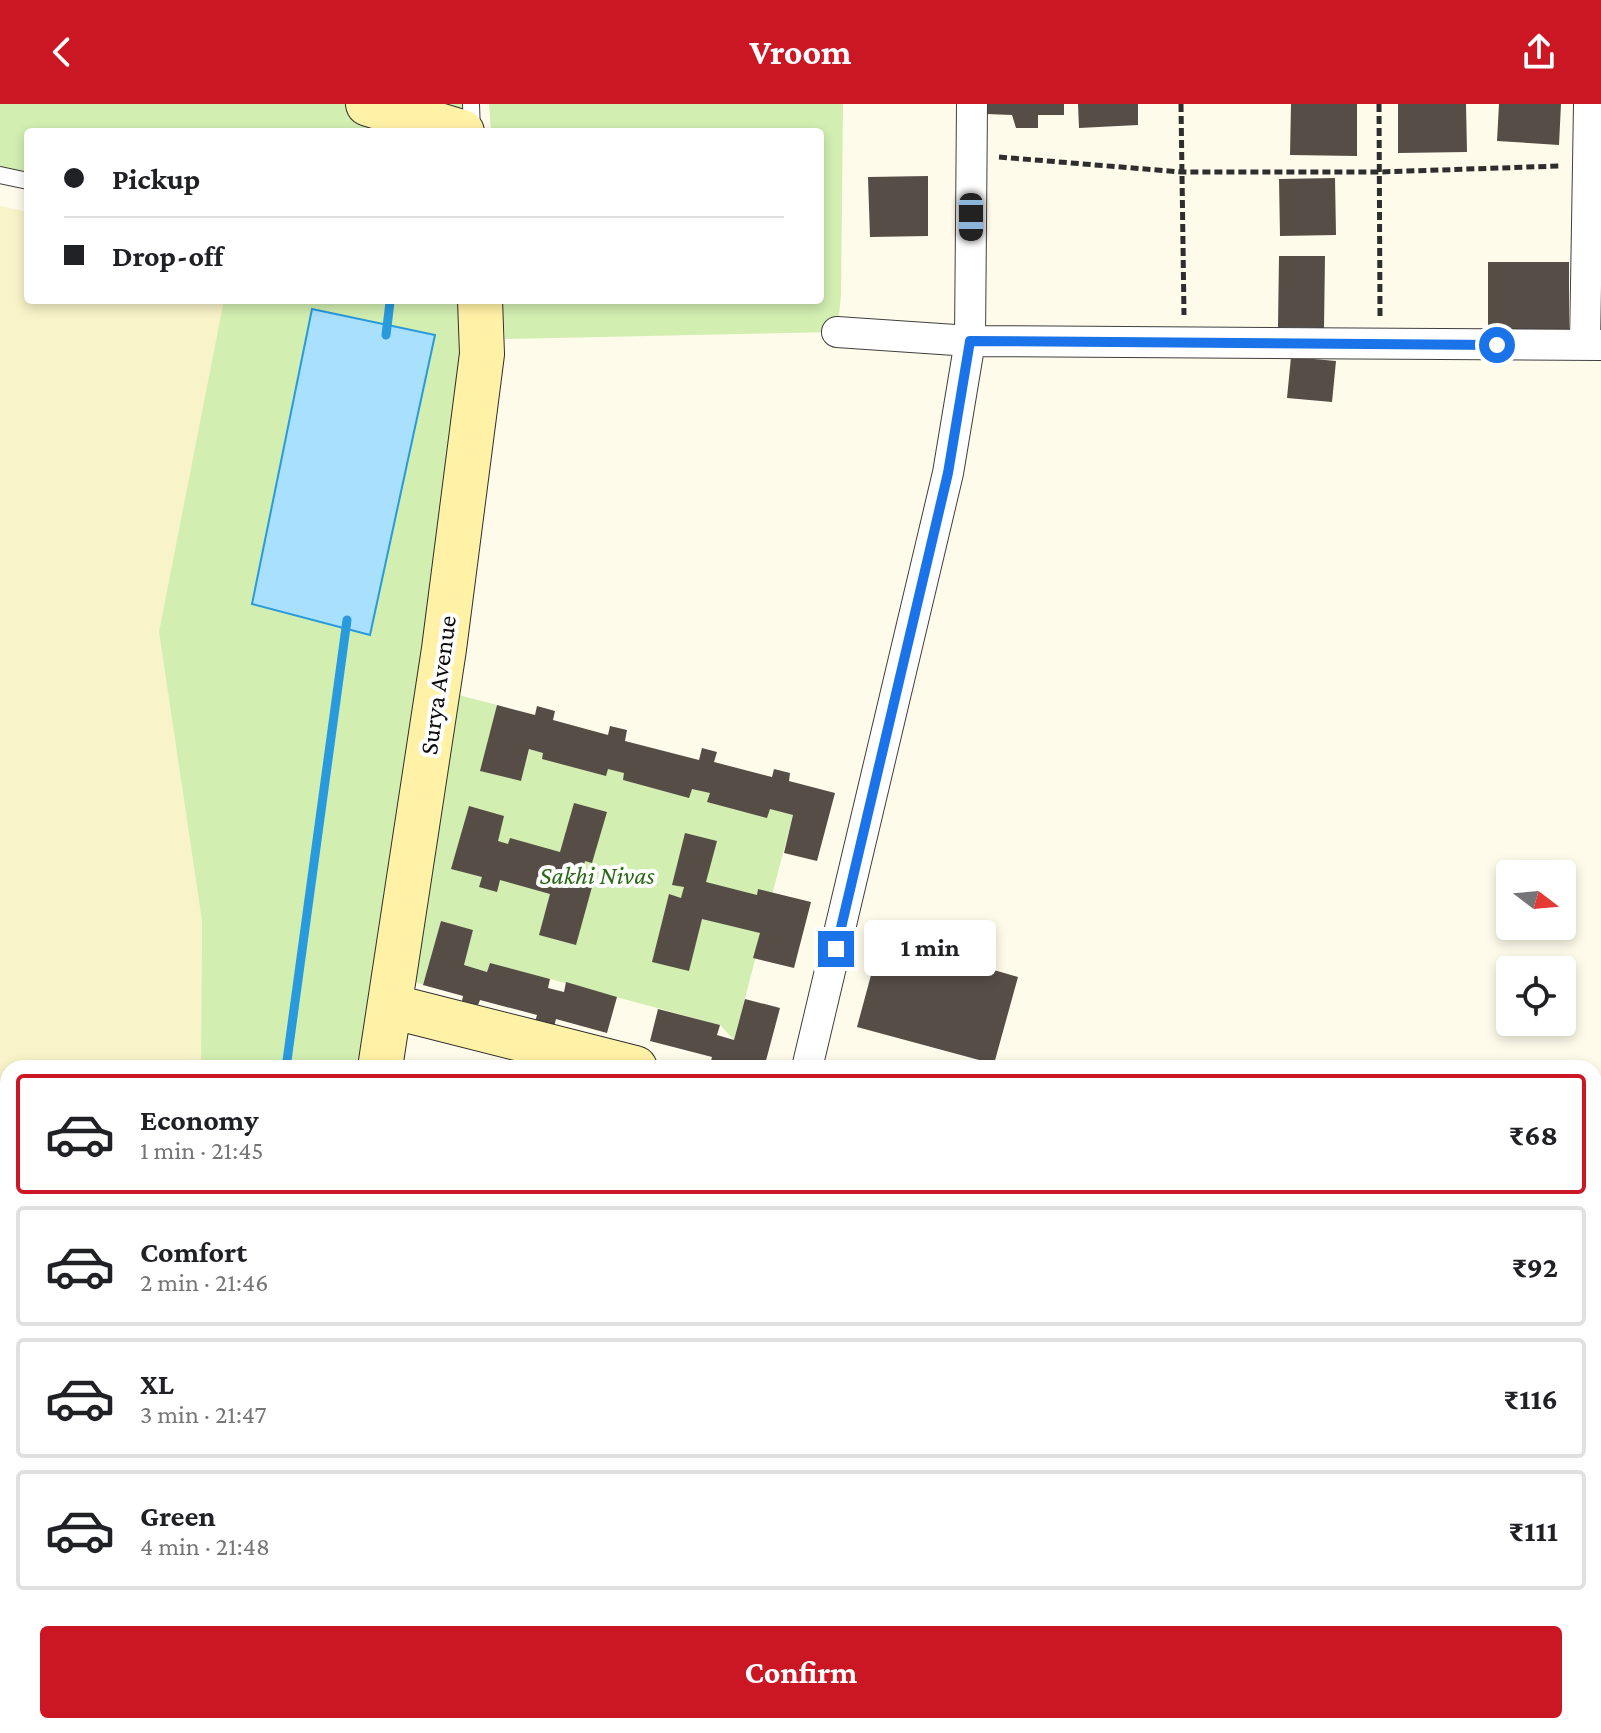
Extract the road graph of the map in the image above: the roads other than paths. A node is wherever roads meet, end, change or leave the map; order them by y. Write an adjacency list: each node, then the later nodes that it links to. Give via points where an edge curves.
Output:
1 (368, 104): 5 (street)
2 (471, 104): 6 (lane)
3 (972, 104): 11 (street)
4 (1589, 104): 12 (street)
5 (449, 128)
6 (472, 128)
7 (0, 175): 8 (lane)
8 (24, 180)
9 (480, 304): 13 (street, Surya Avenue, via 482,354)
10 (837, 332): 11 (street)
11 (970, 341): 12 (street); 16 (street, via 945,489)
12 (1593, 345)
13 (390, 1006): 14 (street, Surya Avenue); 15 (street)
14 (381, 1060)
15 (603, 1060)
16 (809, 1060)

